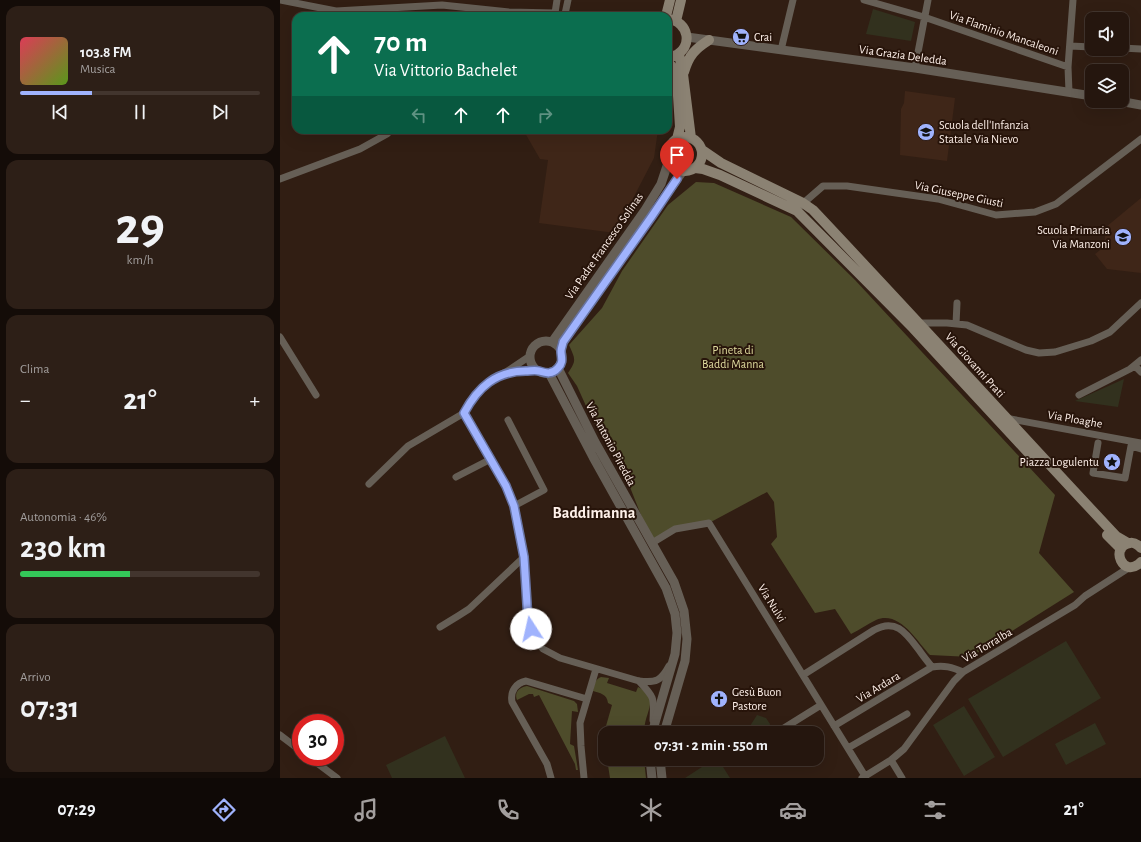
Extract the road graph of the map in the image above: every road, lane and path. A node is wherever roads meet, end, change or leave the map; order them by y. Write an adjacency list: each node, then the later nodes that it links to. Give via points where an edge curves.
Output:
1 (280, 0): 10 (street, via 336,11)
2 (557, 0): 12 (street)
3 (568, 0): 13 (street)
4 (670, 0): 14 (main road)
5 (682, 0): 16 (main road)
6 (793, 0): 23 (street)
7 (864, 0): 15 (street, Via Flaminio Mancaleoni)
8 (928, 0): 15 (street)
9 (1073, 0): 19 (street)
10 (441, 3): 11 (street)
11 (495, 12)
12 (554, 12)
13 (565, 12)
14 (667, 12)
15 (924, 17): 26 (street, Via Flaminio Mancaleoni); 27 (street)
16 (672, 20): 18 (main road, via 684,27)
17 (710, 40): 18 (street, Via Grazia Deledda); 23 (street, Via Grazia Deledda); 28 (main road, via 691,54)
18 (684, 46): 24 (main road); 28 (main road)
19 (1070, 46): 20 (street); 26 (street)
20 (1085, 47)
21 (1129, 48): 22 (street)
22 (1141, 49)
23 (781, 50): 27 (street, Via Grazia Deledda)
24 (672, 54)
25 (672, 67): 35 (main road, via 677,80 680,127)
26 (1068, 67): 29 (street)
27 (915, 68): 29 (street, Via Grazia Deledda)
28 (684, 74): 34 (main road)
29 (1069, 92): 30 (street, Via Grazia Deledda)
30 (1085, 95)
31 (1129, 103): 32 (street)
32 (1141, 105)
33 (387, 134): 41 (street, via 360,149)
34 (692, 138): 35 (main road); 37 (main road)
35 (677, 139): 38 (main road, via 668,151)
36 (1141, 139): 42 (street, Via Giuseppe Giusti, via 1056,204 1035,212 996,215 938,199 847,186 823,186)
37 (702, 150): 39 (main road, via 702,158); 42 (main road, Via Giovanni Prati, via 721,163)
38 (669, 160): 40 (main road, via 674,167); 49 (street, Via Padre Francesco Solinas, via 661,184 645,210)
39 (695, 168): 40 (main road); 43 (main road, Via Giovanni Prati, via 720,175)
40 (683, 171): 50 (street, Via Padre Francesco Solinas, via 563,342)
41 (280, 179)
42 (803, 203): 43 (street); 46 (main road, Via Giovanni Prati, via 813,210)
43 (797, 211): 73 (main road, Via Giovanni Prati, via 913,328 996,419)
44 (957, 303): 47 (street)
45 (1141, 303): 47 (street, via 1110,332 1055,352 1039,353 1026,350 967,325)
46 (920, 323): 47 (street); 62 (main road, Via Giovanni Prati)
47 (956, 324)
48 (280, 337): 59 (street)
49 (552, 342): 50 (street); 51 (street, via 537,343)
50 (561, 351): 54 (street, via 562,360)
51 (530, 356): 55 (street, via 532,365); 56 (street)
52 (1141, 360): 53 (street)
53 (1135, 366): 57 (street); 60 (street)
54 (558, 368): 58 (street); 72 (street, Via Antonio Piredda, via 595,442)
55 (538, 371): 56 (street); 58 (street)
56 (506, 372): 61 (street, via 482,387)
57 (1141, 372)
58 (549, 373): 78 (street, Via Antonio Piredda, via 666,588 677,633)
59 (316, 395)
60 (1079, 395)
61 (464, 413): 67 (street); 69 (street, via 414,441)
62 (1005, 418): 65 (street, Via Ploaghe); 73 (main road, Via Giovanni Prati)
63 (508, 420): 70 (street, via 544,490)
64 (1098, 442): 66 (street, via 1093,473 1125,478 1131,446)
65 (1141, 443)
66 (1141, 449)
67 (491, 459): 68 (street); 70 (street)
68 (456, 477)
69 (369, 484)
70 (514, 506): 75 (street)
71 (1141, 538): 73 (street)
72 (652, 543): 82 (street, Via Nulvi, via 675,529 709,523); 89 (street, Via Antonio Piredda, via 674,582 684,611 687,639 685,661)
73 (1127, 545): 74 (main road, via 1135,544); 76 (main road, via 1120,558)
74 (1141, 548)
75 (524, 557): 77 (street, via 469,609); 80 (street, via 528,620 533,638 543,649 560,658)
76 (1134, 566): 81 (street, Via Torralba, via 1075,605)
77 (440, 627)
78 (675, 654): 83 (street, via 660,679 651,682); 88 (street, Via Antonio Piredda)
79 (932, 668): 81 (street, via 952,667); 82 (street, via 900,628 881,626); 91 (street, Via Ardara)
80 (596, 669): 83 (street); 84 (street)
81 (963, 672): 95 (street, Via Torralba, via 904,748)
82 (803, 675): 85 (street, Via Nulvi)
83 (639, 681): 87 (street, via 654,699)
84 (587, 699): 101 (street, via 526,681 519,683 512,693 512,702 547,764); 102 (street, via 580,723)
85 (821, 705): 90 (street); 91 (street, Via Nulvi)
86 (907, 714): 94 (street)
87 (653, 726)
88 (655, 726)
89 (666, 726)
90 (787, 726)
91 (834, 726): 94 (street, Via Nulvi)
92 (280, 735): 93 (street)
93 (292, 744)
94 (848, 748): 99 (street, Via Nulvi)
95 (891, 760): 99 (street, Via Torralba); 105 (street)
96 (321, 766): 100 (street)
97 (651, 766): 103 (street)
98 (661, 766): 104 (street)
99 (864, 777)
100 (337, 778)
101 (551, 778)
102 (584, 778)
103 (652, 778)
104 (662, 778)
105 (902, 778)

